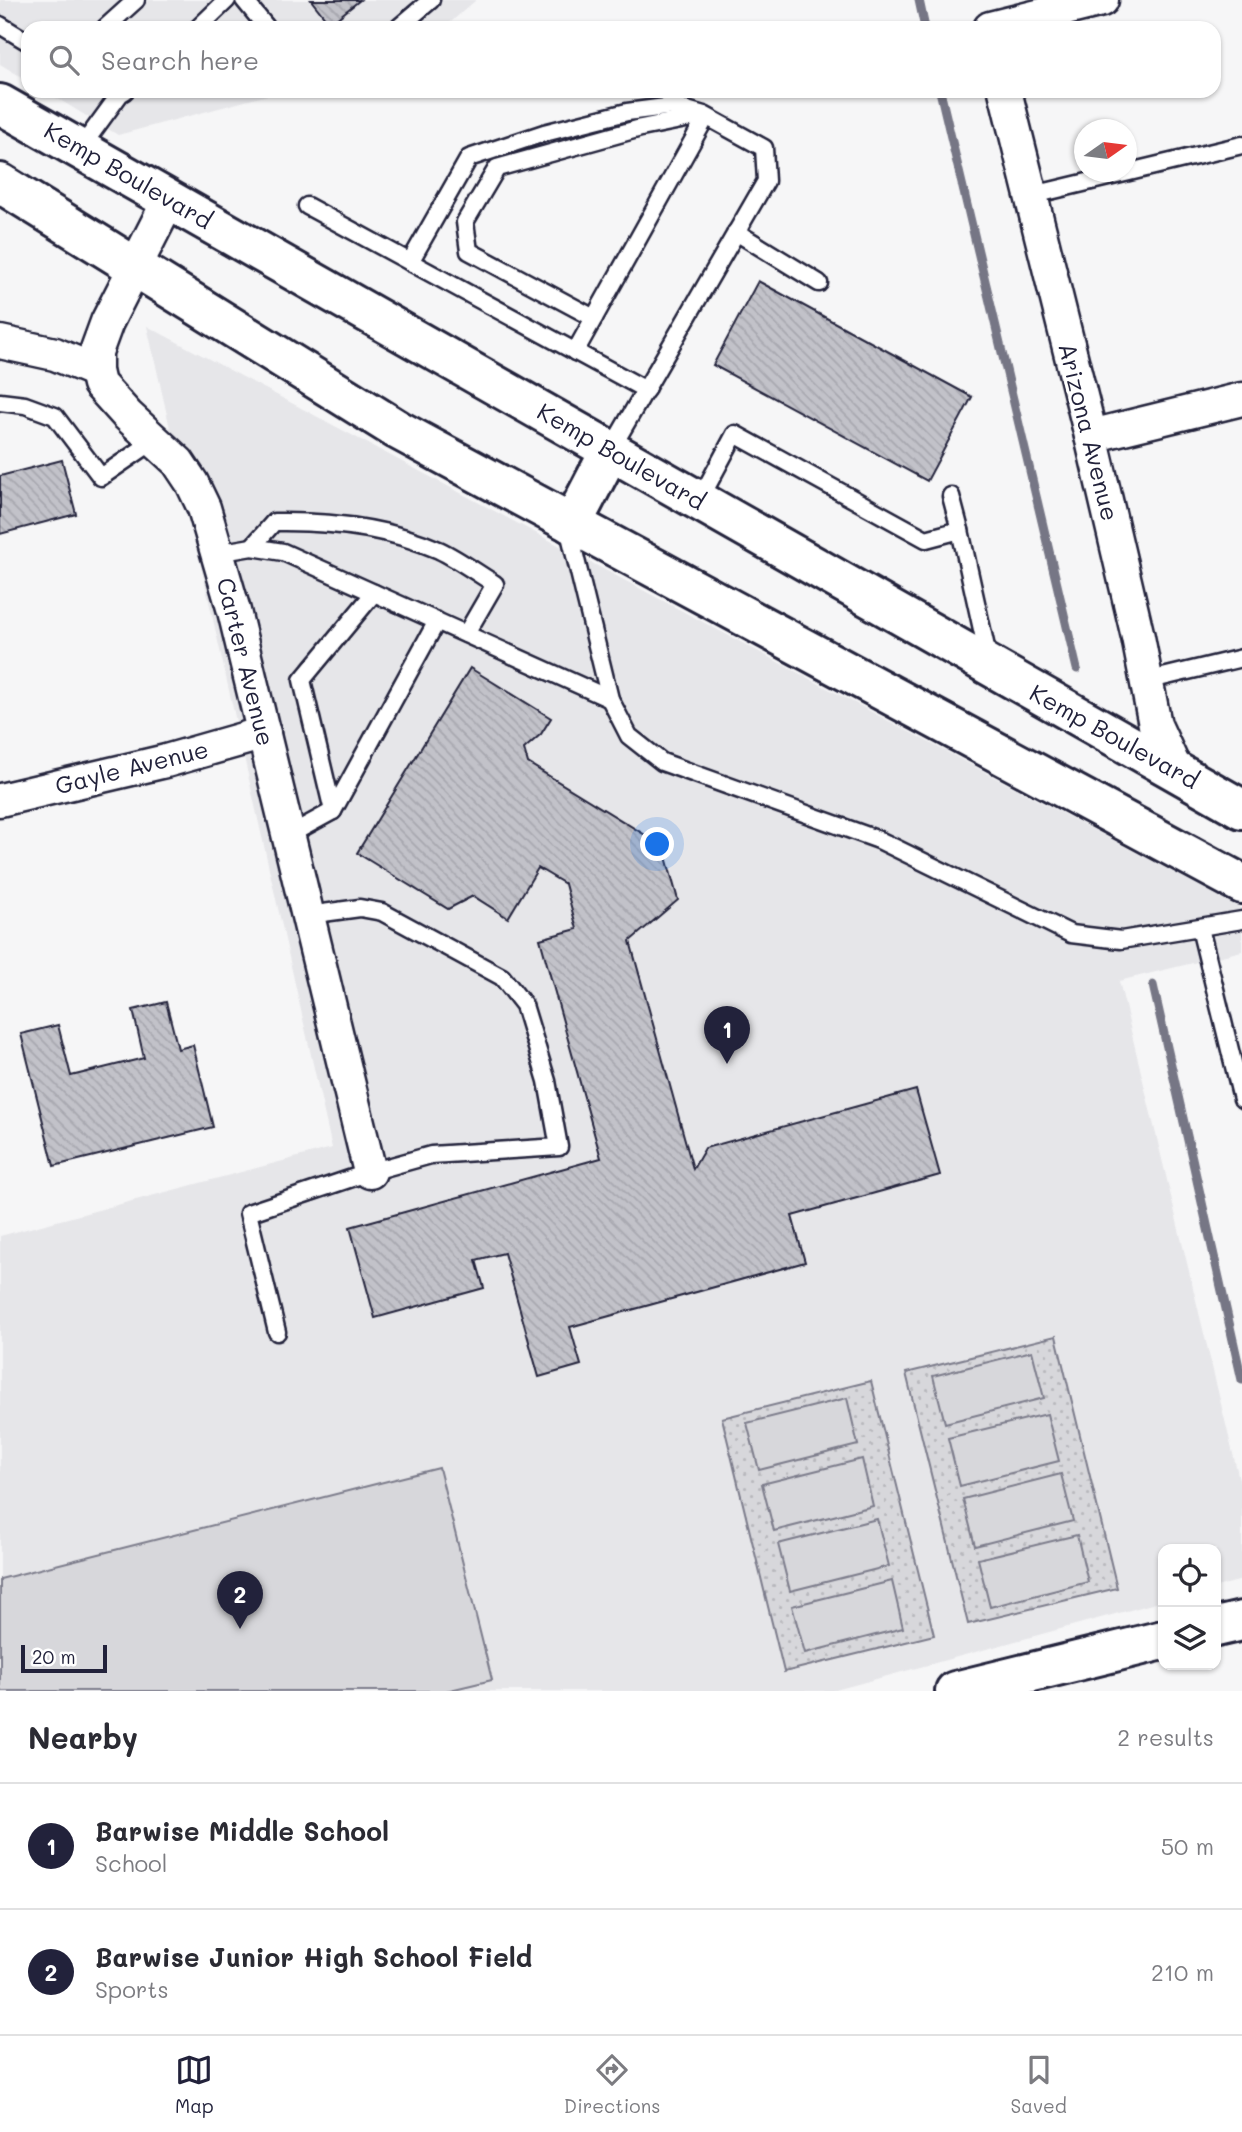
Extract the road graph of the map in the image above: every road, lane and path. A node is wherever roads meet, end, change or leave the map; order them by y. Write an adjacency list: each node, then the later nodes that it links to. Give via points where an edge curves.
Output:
1 (136, 0): 6 (lane)
2 (227, 0): 7 (lane)
3 (244, 0): 8 (lane)
4 (430, 0): 9 (lane)
5 (1102, 0): 10 (street)
6 (113, 21)
7 (205, 21)
8 (261, 21)
9 (406, 21)
10 (1018, 21)
11 (0, 25): 12 (lane)
12 (21, 38)
13 (117, 98): 18 (lane)
14 (1006, 98): 20 (street, Arizona Avenue)
15 (0, 104): 18 (main road, Kemp Boulevard)
16 (705, 116): 23 (lane, via 764,148 766,181); 24 (lane, via 673,106 627,112 469,158); 27 (lane); 27 (lane, via 641,128 497,168 465,222 469,251)
17 (1242, 145): 20 (lane)
18 (80, 149): 21 (main road, Kemp Boulevard)
19 (0, 183): 25 (main road)
20 (1029, 196): 34 (street, Arizona Avenue)
21 (169, 200): 25 (street); 36 (main road, Kemp Boulevard)
22 (307, 206): 24 (lane)
23 (736, 232): 26 (lane); 31 (lane)
24 (410, 262): 29 (lane)
25 (134, 266): 30 (street, via 96,352); 39 (main road, via 398,430)
26 (819, 283)
27 (593, 318): 29 (lane)
28 (0, 342): 30 (street, via 55,354)
29 (575, 352): 31 (lane)
30 (96, 371): 35 (street, Carter Avenue, via 99,384)
31 (646, 390): 36 (lane)
32 (1242, 399): 34 (street)
33 (0, 402): 35 (lane, via 55,416 101,477)
34 (1091, 436): 48 (street, Arizona Avenue)
35 (155, 440): 42 (street, Carter Avenue, via 178,461 192,483)
36 (610, 451): 38 (main road, Kemp Boulevard); 39 (main road)
37 (951, 496): 40 (lane)
38 (699, 501): 40 (lane, via 735,433 926,539); 47 (main road, Kemp Boulevard)
39 (570, 522): 49 (lane); 56 (main road)
40 (960, 530): 47 (lane)
41 (252, 547): 42 (lane); 43 (lane, via 283,552); 45 (lane, via 274,522 318,521 379,530 440,550 495,584)
42 (217, 553): 50 (street, Carter Avenue)
43 (374, 593): 44 (lane); 54 (lane, via 302,680)
44 (437, 621): 45 (lane); 54 (lane)
45 (466, 634): 49 (lane)
46 (1242, 658): 48 (lane)
47 (990, 666): 51 (main road, Kemp Boulevard)
48 (1146, 681): 51 (street, Arizona Avenue, via 1155,725)
49 (610, 699): 59 (lane, via 629,736 662,762 879,840 1071,934 1121,940)
50 (264, 733): 52 (street, Gayle Avenue); 55 (street, Carter Avenue)
51 (1176, 771): 53 (main road, Kemp Boulevard)
52 (0, 800)
53 (1242, 809)
54 (333, 810): 55 (lane)
55 (289, 835): 57 (street, Carter Avenue)
56 (1242, 884)
57 (308, 915): 61 (street, Carter Avenue); 61 (lane, via 360,908 382,912 502,977 524,1005 547,1081 559,1147 431,1155)
58 (1242, 920): 59 (lane)
59 (1200, 928): 60 (lane)
60 (1242, 1099)
61 (370, 1172): 62 (lane, via 248,1213)
62 (276, 1332)
63 (1242, 1621): 64 (main road)
64 (1221, 1626)
65 (1158, 1641): 66 (main road)
66 (956, 1691)

